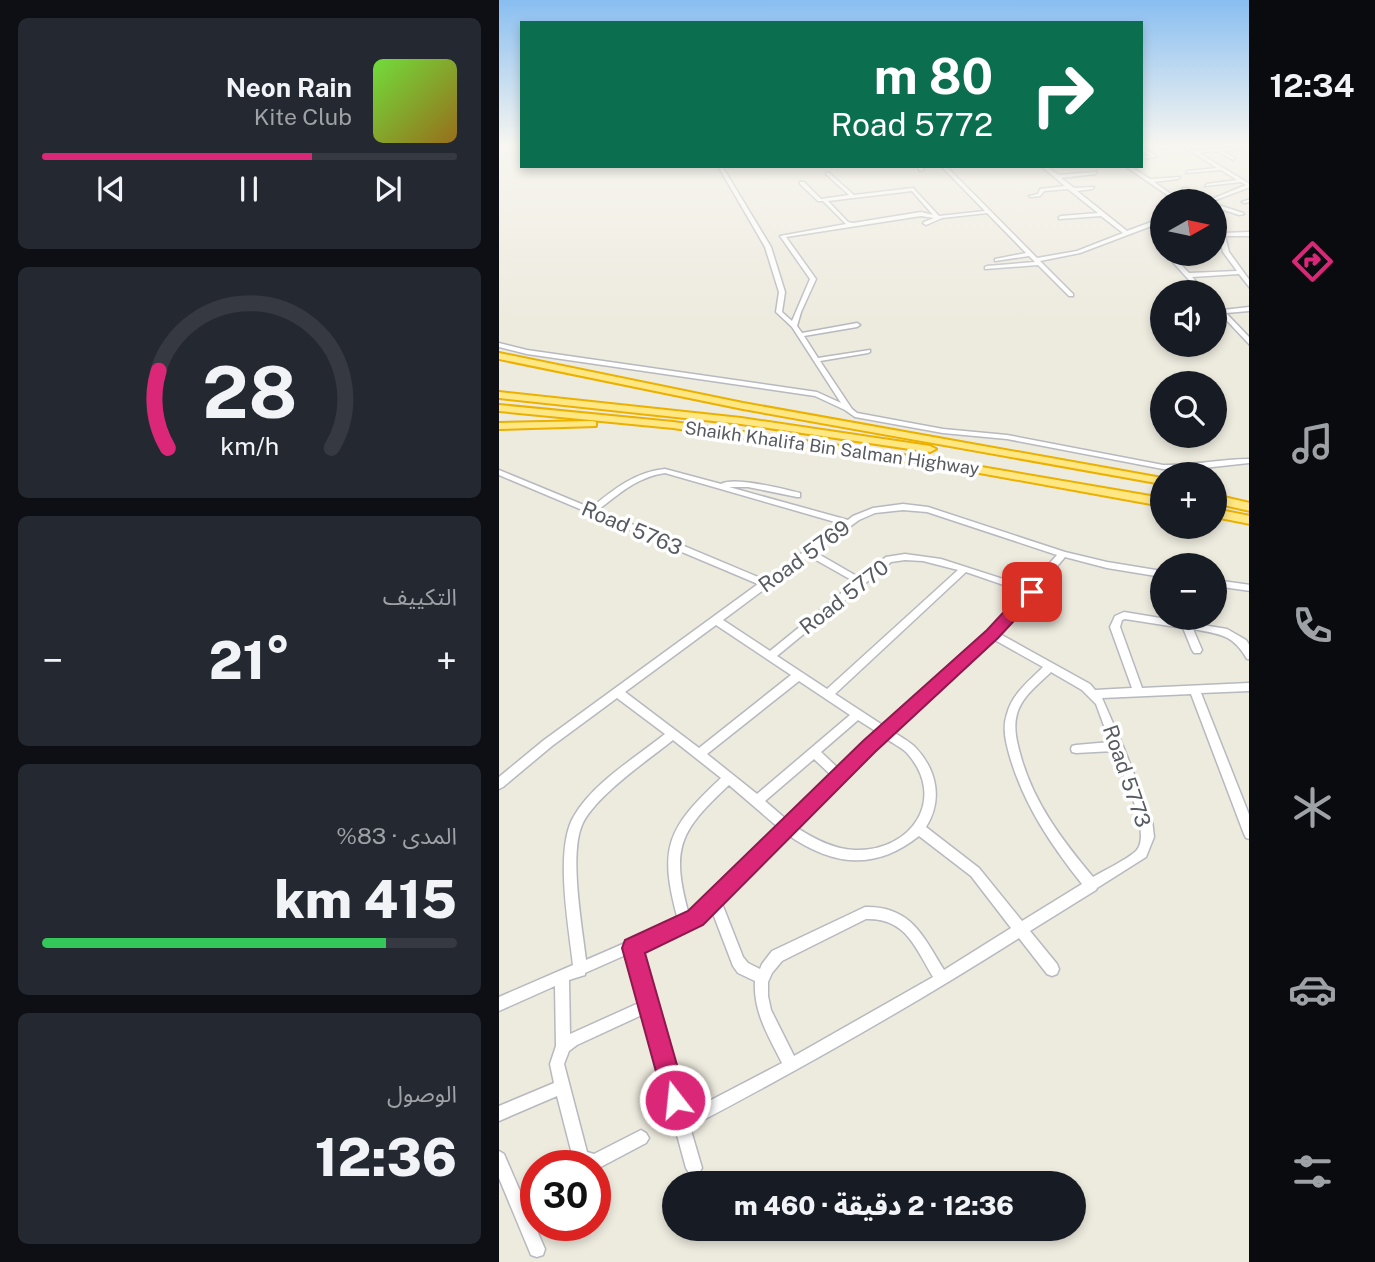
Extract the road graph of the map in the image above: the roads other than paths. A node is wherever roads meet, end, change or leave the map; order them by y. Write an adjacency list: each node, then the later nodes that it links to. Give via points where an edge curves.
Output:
1 (743, 204): 31 (street, via 765,240 782,292 779,313)
2 (828, 204): 13 (street)
3 (927, 204): 10 (street)
4 (979, 204): 7 (street)
5 (1090, 204): 8 (street)
6 (1227, 209): 9 (street)
7 (987, 212): 10 (street); 17 (street)
8 (1103, 214): 11 (street); 15 (street)
9 (1241, 214)
10 (939, 217): 12 (street); 13 (street, via 921,214)
11 (1061, 218)
12 (926, 223)
13 (852, 224): 31 (street, via 783,236 813,279)
14 (1150, 225): 15 (street)
15 (1126, 233): 19 (street, via 1078,252)
16 (1249, 234): 22 (street, via 1222,235)
17 (1029, 254): 18 (street); 19 (street)
18 (997, 260)
19 (1037, 261): 21 (street); 26 (street)
20 (1180, 266): 23 (street)
21 (987, 268)
22 (1238, 273): 23 (street); 25 (street)
23 (1188, 275): 24 (street)
24 (1192, 280)
25 (1249, 286)
26 (1071, 295)
27 (1249, 309): 28 (street)
28 (1227, 311)
29 (1227, 318): 33 (street)
30 (857, 325): 32 (street)
31 (794, 326): 32 (street)
32 (799, 335): 37 (street)
33 (1249, 343)
34 (499, 345): 40 (street, via 817,394)
35 (868, 351): 37 (street)
36 (499, 356): 44 (highway)
37 (816, 360): 40 (street)
38 (499, 395): 41 (highway, Shaikh Khalifa Bin Salman Highway)
39 (499, 408): 43 (highway, Shaikh Khalifa Bin Salman Highway)
40 (849, 410): 45 (street, via 863,418 942,432 1007,437 1163,467)
41 (741, 421): 44 (highway); 49 (highway, Shaikh Khalifa Bin Salman Highway)
42 (499, 426): 43 (highway, via 593,424)
43 (732, 435): 53 (highway, Shaikh Khalifa Bin Salman Highway, via 952,465)
44 (989, 450): 47 (highway)
45 (1249, 461)
46 (500, 474): 56 (street, Road 5763)
47 (1150, 479)
48 (713, 484): 51 (street, via 748,485); 56 (street, via 654,471 635,479); 59 (street)
49 (1150, 487)
50 (1227, 493): 52 (highway)
51 (797, 495)
52 (1249, 498)
53 (1150, 500)
54 (1227, 501): 55 (highway)
55 (1249, 506)
56 (592, 511): 65 (street, Road 5763)
57 (1227, 515): 58 (highway)
58 (1249, 520)
59 (849, 523): 60 (street, Road 5769); 61 (street, Road 5769, via 873,511 916,508)
60 (809, 552): 64 (street); 65 (street, Road 5769)
61 (1063, 554): 63 (street, Road 5769); 68 (street)
62 (963, 570): 64 (street, Road 5770, via 906,555 889,559); 68 (street, Road 5770); 83 (street)
63 (1150, 572)
64 (861, 582): 75 (street, Road 5770)
65 (766, 584): 70 (street, Road 5769)
66 (1227, 585): 67 (street)
67 (1249, 589)
68 (1032, 592): 73 (street)
69 (1150, 618): 81 (street, via 1118,618 1115,627)
70 (717, 621): 75 (street); 82 (street, Road 5769)
71 (1189, 630): 74 (street)
72 (1213, 630): 76 (street, via 1231,634 1243,643)
73 (992, 634): 77 (street, Road 5773); 86 (street)
74 (1197, 650)
75 (771, 656): 78 (street)
76 (1249, 656)
77 (1050, 667): 84 (street, Road 5773); 99 (street, via 1012,712 1011,743 1039,817)
78 (799, 675): 83 (street); 91 (street)
79 (1249, 687): 80 (street)
80 (1194, 689): 81 (street); 98 (street)
81 (1138, 692): 84 (street)
82 (618, 693): 87 (street); 94 (street, Road 5769)
83 (828, 694): 85 (street)
84 (1093, 694): 88 (street, Road 5773)
85 (858, 714): 86 (street); 90 (street)
86 (884, 732): 92 (street); 97 (street, via 910,749 929,778 932,795)
87 (673, 734): 91 (street); 105 (street, via 599,796 578,820 570,843)
88 (1118, 746): 89 (street); 99 (street, Road 5773, via 1148,837 1136,859)
89 (1076, 749)
90 (814, 752): 92 (street); 95 (street)
91 (699, 754): 93 (street)
92 (839, 776): 96 (street)
93 (729, 778): 95 (street); 101 (street, via 689,817 673,850 677,896)
94 (499, 784)
95 (757, 801): 96 (street)
96 (787, 826): 97 (street, via 820,848 864,855 891,849); 100 (street)
97 (919, 829): 102 (street, via 975,872)
98 (1249, 834)
99 (1092, 886): 102 (street, Road 5773)
100 (715, 901): 101 (street); 106 (street, via 738,961)
101 (685, 923): 103 (street)
102 (1021, 929): 104 (street); 108 (street, Road 5773)
103 (633, 948): 105 (street); 110 (street)
104 (1052, 969)
105 (580, 970): 107 (street)
106 (760, 977): 108 (street, via 777,956 878,911 902,919); 112 (street, via 762,1004)
107 (562, 978): 109 (street); 111 (street)
108 (942, 979): 112 (street, Road 5773)
109 (499, 1004)
110 (649, 1005): 111 (street); 115 (street)
111 (563, 1046): 113 (street, via 557,1064)
112 (791, 1066): 115 (street, Road 5773)
113 (562, 1087): 114 (street); 116 (street, via 582,1159 595,1162)
114 (499, 1114)
115 (682, 1123): 118 (street)
116 (641, 1138)
117 (499, 1159): 119 (street)
118 (694, 1168)
119 (537, 1248)

